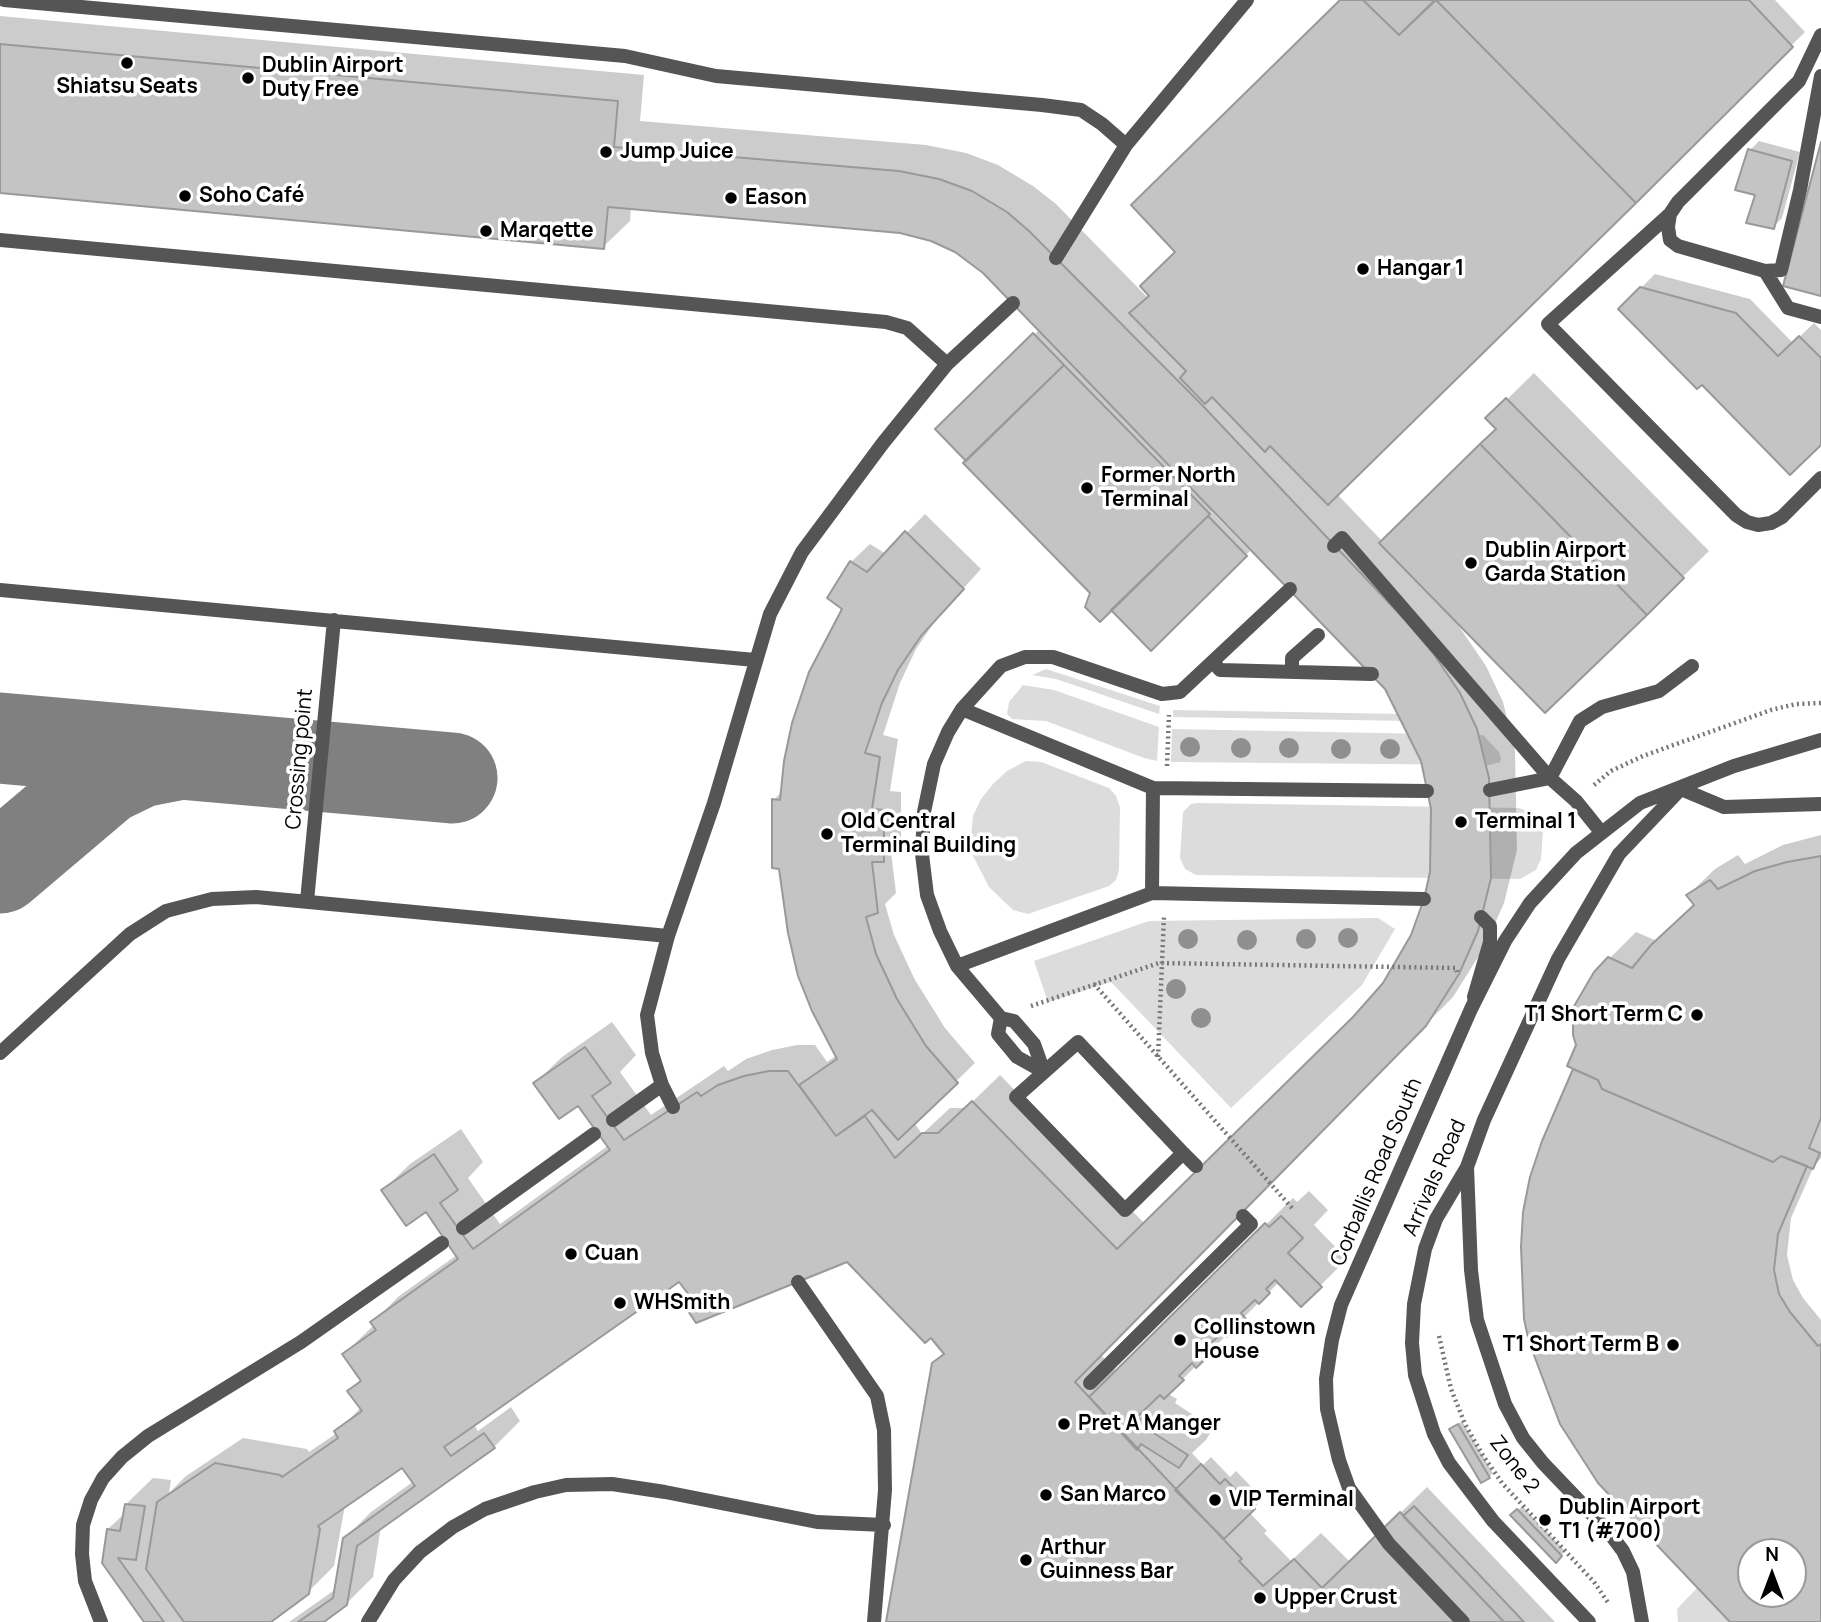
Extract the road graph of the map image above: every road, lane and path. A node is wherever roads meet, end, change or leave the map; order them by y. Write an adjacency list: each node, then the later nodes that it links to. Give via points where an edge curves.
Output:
1 (4, 0): 5 (street, via 625,56 716,76 1042,104 1081,110)
2 (1247, 0): 5 (street)
3 (1821, 36): 6 (street, via 1799,81)
4 (1821, 76): 9 (street, via 1781,270)
5 (1126, 145): 8 (street)
6 (1670, 214): 9 (street, via 1670,240 1678,246); 13 (street, via 1548,324 1735,515 1747,522 1772,523)
7 (0, 240): 12 (street, via 886,322 907,328)
8 (1056, 258)
9 (1765, 271): 11 (street, via 1788,308)
10 (1013, 303): 12 (street)
11 (1821, 317)
12 (947, 365): 19 (street, via 802,552 769,614)
13 (1821, 478)
14 (1334, 545): 28 (street, via 1342,538 1446,665)
15 (1290, 589): 20 (street)
16 (0, 590): 17 (street)
17 (334, 620): 19 (street); 38 (street, Crossing point)
18 (1318, 635): 22 (street, via 1292,658)
19 (755, 660): 40 (street, via 714,803)
20 (1213, 662): 22 (street, via 1220,670); 24 (street, via 1180,692)
21 (1692, 666): 28 (street, via 1659,691 1602,707 1580,722)
22 (1292, 672): 23 (street)
23 (1371, 674)
24 (1170, 693): 26 (street, via 1053,657 1026,657 1001,666); 30 (path)
25 (1821, 703): 29 (path, via 1772,710 1643,755)
26 (962, 709): 30 (street); 42 (street, via 934,764 924,812 922,854 927,895)
27 (1821, 740): 31 (street, Corballis Road South, via 1734,766)
28 (1550, 778): 32 (street); 35 (street)
29 (1597, 783)
30 (1160, 788): 33 (street); 36 (street)
31 (1681, 789): 34 (street, via 1724,807); 35 (street, Corballis Road South, via 1640,803); 55 (street, Arrivals Road, via 1619,854 1582,914 1525,1027)
32 (1490, 790)
33 (1427, 791)
34 (1821, 804)
35 (1601, 832): 44 (street, Corballis Road South, via 1530,903)
36 (1158, 894): 37 (street); 41 (path); 42 (street)
37 (1424, 899)
38 (307, 901): 40 (street); 46 (street, via 212,898 166,911 130,934)
39 (1481, 917): 44 (street, via 1490,926 1490,942)
40 (668, 936): 49 (street, via 647,1015)
41 (1162, 963): 43 (path); 44 (path, via 1456,968); 47 (path)
42 (957, 965): 45 (street)
43 (1094, 984): 45 (path); 47 (path)
44 (1471, 1009): 68 (street, Corballis Road South, via 1341,1306 1326,1379 1332,1434 1349,1488 1390,1544)
45 (1001, 1018): 48 (street, via 1014,1021 1034,1044); 48 (street, via 998,1034 1017,1057)
46 (0, 1053)
47 (1158, 1057): 56 (path)
48 (1044, 1072): 53 (street, via 1078,1042); 53 (street, via 1016,1097 1125,1210)
49 (662, 1085): 50 (street); 51 (street)
50 (673, 1107)
51 (612, 1121)
52 (594, 1134): 58 (street)
53 (1183, 1153): 54 (street)
54 (1196, 1166)
55 (1467, 1167): 69 (street, Arrivals Road, via 1436,1219 1425,1249 1414,1304 1415,1375 1434,1434 1450,1463 1493,1521); 70 (street, via 1477,1320 1505,1404 1543,1463 1623,1551 1633,1572)
56 (1292, 1208)
57 (1243, 1216): 62 (street, via 1251,1224)
58 (463, 1228)
59 (442, 1243): 65 (street, via 301,1342 148,1436 109,1471 91,1500 83,1525 85,1581)
60 (798, 1282): 63 (street, via 877,1396 884,1430)
61 (1438, 1327): 64 (path, Zone 2, via 1451,1390 1482,1454 1502,1483 1594,1582)
62 (1090, 1383)
63 (884, 1525): 66 (street, via 817,1522 612,1484 566,1485 485,1509 453,1527 394,1580); 67 (street)
64 (1613, 1611)
65 (101, 1622)
66 (368, 1622)
67 (874, 1622)
68 (1463, 1622)
69 (1589, 1622)
70 (1642, 1622)

